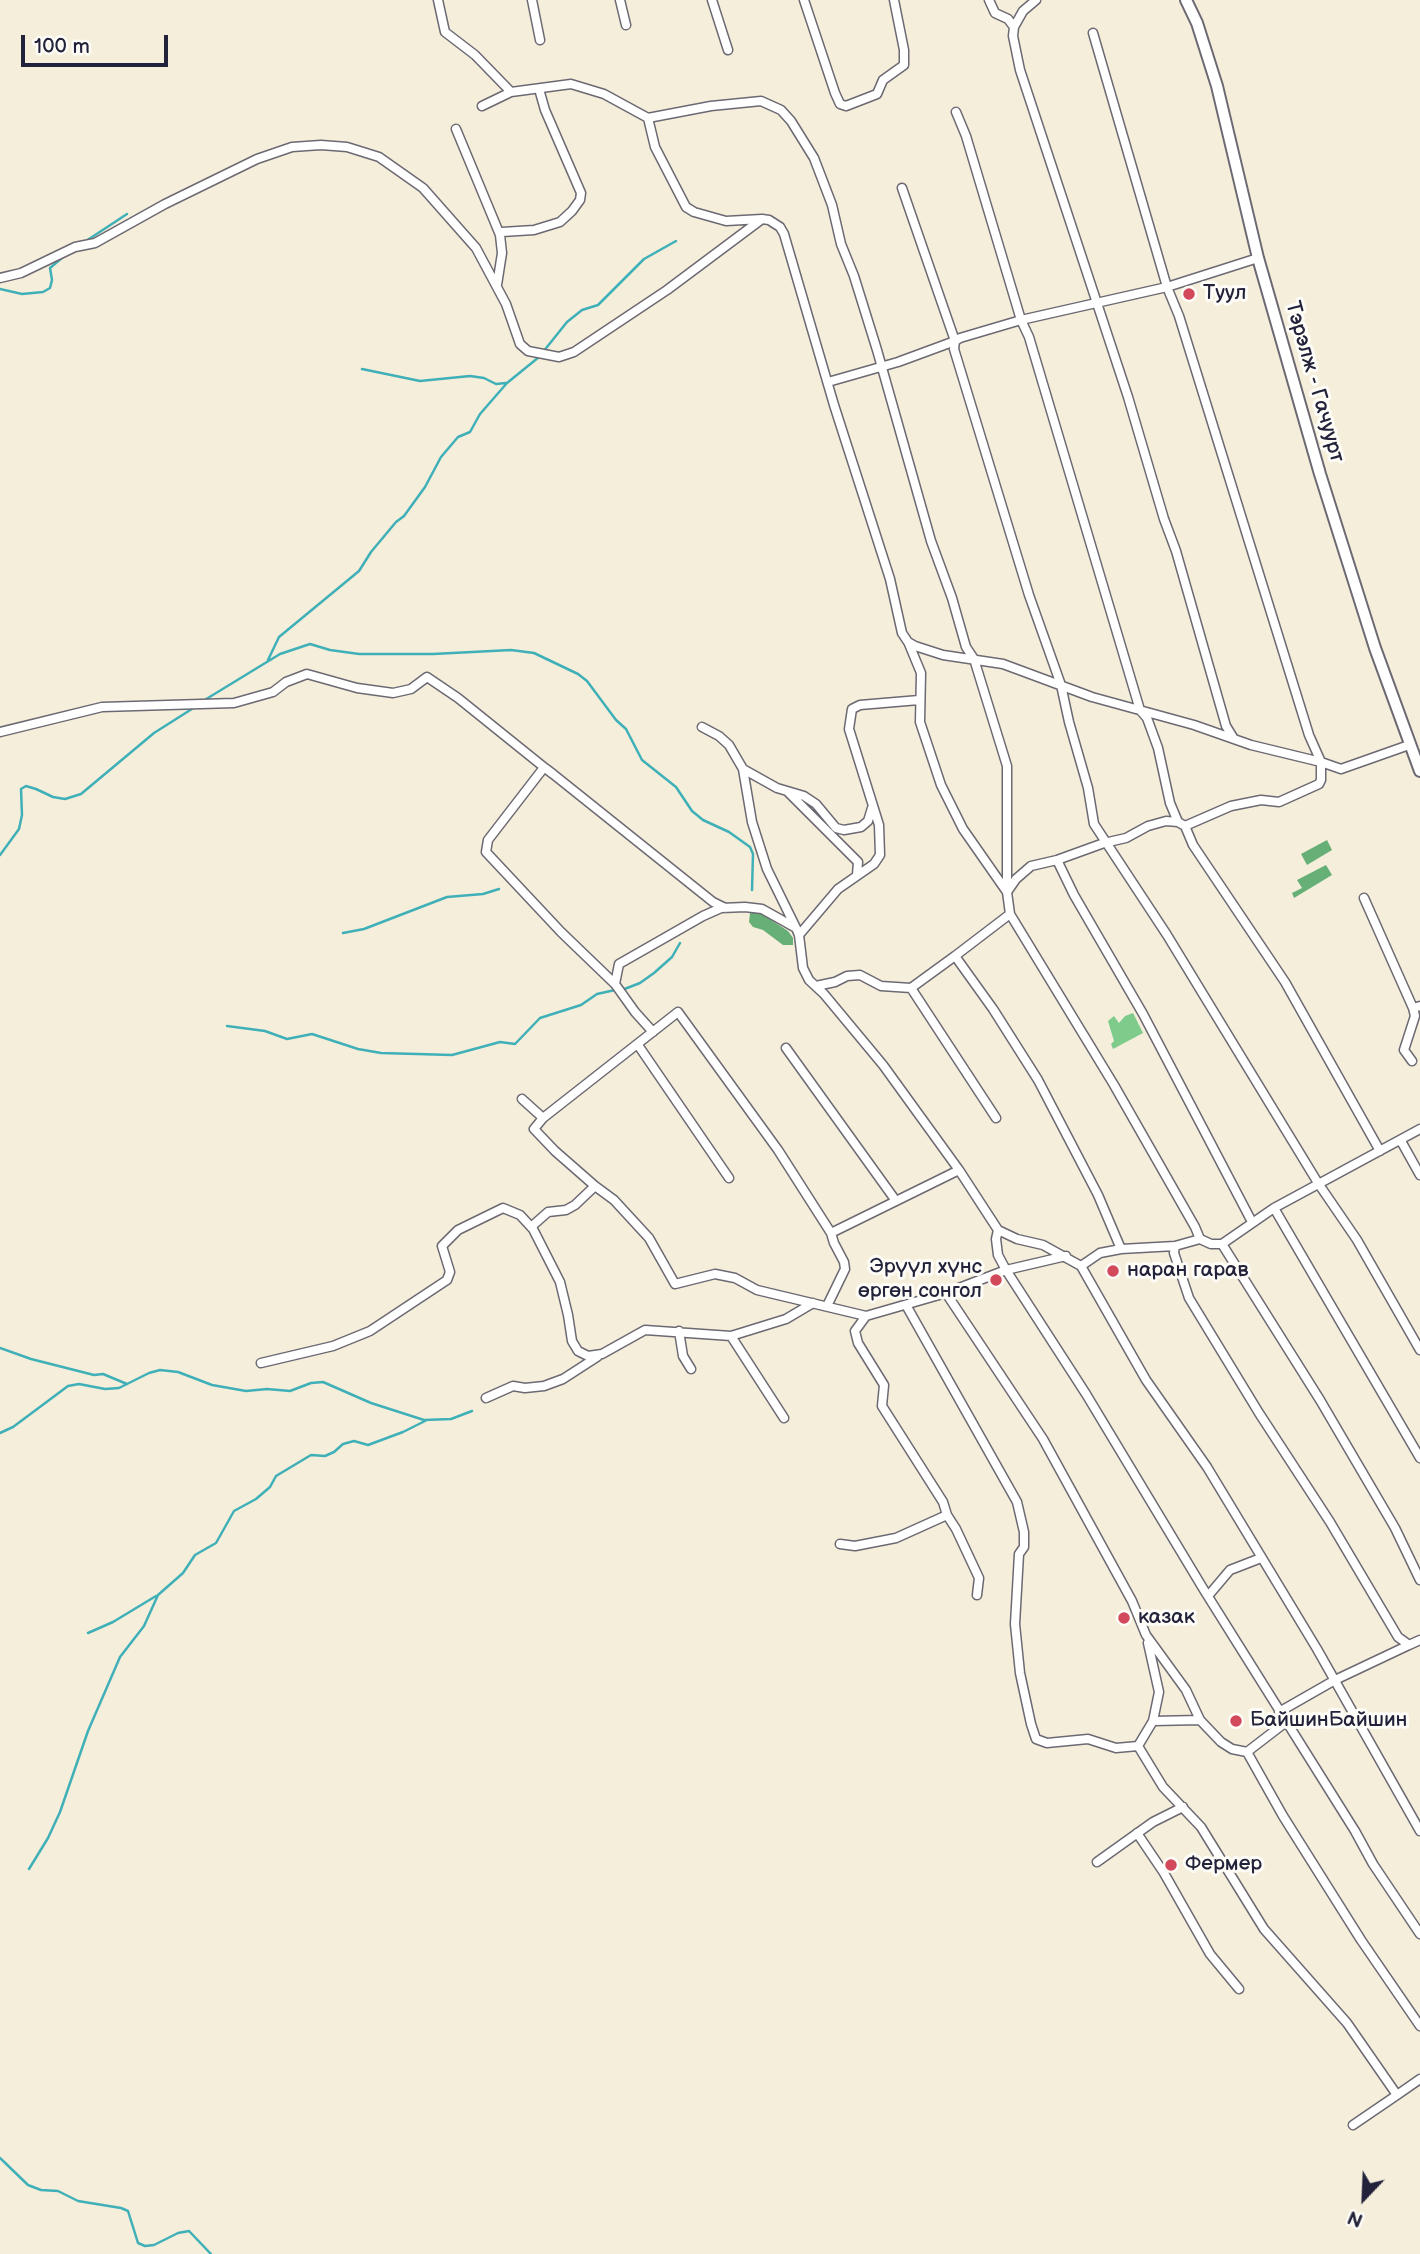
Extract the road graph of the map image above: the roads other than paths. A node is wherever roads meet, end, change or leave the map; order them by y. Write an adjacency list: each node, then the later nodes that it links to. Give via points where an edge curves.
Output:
1 (438, 0): 16 (street, via 445,32)
2 (532, 0): 13 (street)
3 (621, 0): 10 (street)
4 (712, 0): 14 (street)
5 (804, 0): 6 (street, via 835,93 846,106 877,94 883,80 904,65)
6 (894, 0)
7 (989, 0): 11 (street, via 995,13)
8 (1036, 0): 11 (street)
9 (1186, 0): 24 (main road, Тэрэлж - Гачуурт, via 1217,86)
10 (626, 25)
11 (1014, 27): 28 (street, via 1020,70)
12 (1093, 33): 27 (street)
13 (540, 40)
14 (728, 50)
15 (539, 89): 16 (street); 19 (street, via 571,84 604,94); 23 (street, via 580,200 560,222)
16 (511, 92): 17 (street)
17 (482, 106)
18 (956, 112): 29 (street)
19 (648, 118): 22 (street, via 655,147 685,207 726,221); 31 (street, via 761,102 781,110 814,158)
20 (456, 129): 23 (street)
21 (902, 188): 30 (street)
22 (762, 219): 26 (street, via 667,290 574,352 559,357 527,351 520,344); 32 (street, via 780,227 784,234)
23 (500, 235): 26 (street)
24 (1258, 258): 27 (street); 41 (main road, Тэрэлж - Гачуурт, via 1324,486)
25 (0, 278): 26 (street, via 94,243 257,159 292,147 321,145 347,147 379,158 423,188 476,248)
26 (497, 285)
27 (1167, 287): 28 (street); 42 (street)
28 (1095, 303): 29 (street); 40 (street, via 1176,551 1226,726)
29 (1021, 320): 30 (street); 37 (street)
30 (955, 341): 31 (street); 35 (street, via 1000,502)
31 (881, 366): 32 (street); 34 (street, via 931,541)
32 (828, 382): 33 (street)
33 (908, 642): 34 (street, via 943,655); 36 (street, via 920,673)
34 (974, 659): 35 (street, via 1003,664); 52 (street, via 1007,766)
35 (1061, 685): 37 (street); 49 (street, via 1094,824)
36 (919, 700): 47 (street, via 860,705 850,713 849,729); 52 (street, via 920,722 941,785 963,829)
37 (1140, 710): 40 (street); 48 (street, via 1158,748 1170,803)
38 (702, 727): 44 (street, via 729,745)
39 (0, 732): 43 (street, via 102,706 234,703 273,692 307,674 393,693 411,689 427,677)
40 (1234, 739): 42 (street)
41 (1409, 745): 42 (street, via 1341,769); 45 (main road, Тэрэлж - Гачуурт)
42 (1321, 762): 48 (street, via 1320,784 1279,802 1231,806)
43 (545, 768): 54 (street); 58 (street, via 488,840 486,852)
44 (743, 769): 46 (street); 56 (street, via 752,822 767,869)
45 (1420, 771)
46 (788, 792): 47 (street, via 816,804 836,828 844,830 861,827); 51 (street, via 858,862)
47 (873, 808): 51 (street, via 880,855)
48 (1181, 824): 49 (street, via 1166,821); 71 (street, via 1285,982)
49 (1104, 843): 50 (street); 75 (street, via 1174,946)
50 (1056, 860): 52 (street, via 1031,866); 79 (street)
51 (857, 875): 56 (street)
52 (1007, 892): 55 (street)
53 (1364, 898): 61 (street)
54 (726, 908): 56 (street, via 762,909); 58 (street, via 703,916 619,964)
55 (1010, 914): 57 (street); 83 (street)
56 (798, 931): 59 (street, via 803,968)
57 (955, 956): 60 (street); 86 (street, via 1049,1101)
58 (615, 984): 62 (street)
59 (816, 986): 60 (street, via 859,975 881,986); 72 (street, via 883,1065)
60 (911, 988): 68 (street)
61 (1416, 1007): 65 (street, via 1404,1050)
62 (653, 1032): 63 (street); 82 (street, via 678,1012 778,1150)
63 (638, 1045): 67 (street); 74 (street)
64 (786, 1048): 77 (street)
65 (1412, 1061)
66 (522, 1099): 67 (street)
67 (543, 1118): 76 (street, via 534,1129)
68 (996, 1118)
69 (1420, 1129): 70 (street)
70 (1401, 1141): 71 (street); 73 (street)
71 (1380, 1152): 75 (street)
72 (958, 1170): 77 (street); 81 (street)
73 (1420, 1175)
74 (729, 1178)
75 (1318, 1183): 78 (street); 97 (street, via 1357,1240)
76 (595, 1186): 80 (street, via 575,1205 548,1212); 91 (street, via 649,1237 675,1284 715,1274)
77 (896, 1201): 82 (street)
78 (1274, 1208): 79 (street); 103 (street)
79 (1252, 1222): 84 (street)
80 (531, 1227): 98 (street, via 560,1282 572,1341 588,1356); 99 (street, via 520,1215 503,1208 482,1217 458,1230 442,1246 450,1272 447,1280 370,1331 332,1346)
81 (998, 1230): 87 (street); 89 (street, via 998,1255)
82 (831, 1233): 93 (street, via 845,1269)
83 (1200, 1239): 84 (street); 85 (street)
84 (1222, 1244): 107 (street, via 1321,1400)
85 (1175, 1245): 86 (street); 112 (street, via 1189,1298 1398,1637)
86 (1121, 1249): 88 (street, via 1100,1253)
87 (1066, 1256): 88 (street); 89 (street)
88 (1081, 1266): 106 (street, via 1146,1380 1207,1467)
89 (1006, 1270): 90 (street); 109 (street)
90 (946, 1293): 92 (street); 110 (street, via 1043,1439)
91 (813, 1303): 93 (street); 96 (street, via 786,1319)
92 (906, 1305): 94 (street); 118 (street, via 1017,1502 1024,1547 1019,1554 1015,1624 1020,1673 1036,1738 1047,1743 1088,1739 1116,1748)
93 (827, 1306): 94 (street)
94 (866, 1316): 104 (street, via 855,1331 884,1385 882,1406)
95 (679, 1331): 96 (street); 98 (street, via 645,1330); 100 (street, via 683,1356)
96 (731, 1336): 102 (street)
97 (1420, 1350)
98 (602, 1354): 101 (street, via 563,1379 544,1386 513,1386)
99 (261, 1363)
100 (691, 1369)
101 (486, 1398)
102 (784, 1418)
103 (1420, 1458)
104 (947, 1515): 105 (street, via 897,1538 855,1546); 108 (street, via 979,1578)
105 (840, 1544)
106 (1261, 1558): 109 (street, via 1230,1570); 113 (street)
107 (1420, 1580)
108 (976, 1595)
109 (1208, 1597): 114 (street)
110 (1146, 1635): 115 (street, via 1186,1690); 116 (street, via 1159,1692)
111 (1420, 1640): 112 (street)
112 (1409, 1646): 113 (street)
113 (1335, 1679): 114 (street); 121 (street)
114 (1279, 1712): 117 (street)
115 (1200, 1720): 116 (street); 119 (street, via 1221,1742)
116 (1153, 1721): 118 (street)
117 (1286, 1722): 119 (street); 124 (street)
118 (1138, 1746): 120 (street, via 1163,1787)
119 (1247, 1752): 126 (street, via 1361,1940)
120 (1183, 1807): 122 (street); 128 (street, via 1201,1827 1264,1929 1347,2023)
121 (1420, 1831)
122 (1137, 1833): 123 (street); 125 (street, via 1210,1954)
123 (1097, 1862)
124 (1420, 1934)
125 (1239, 1989)
126 (1420, 2026)
127 (1420, 2079): 128 (street)
128 (1397, 2095): 129 (street)
129 (1353, 2125)

